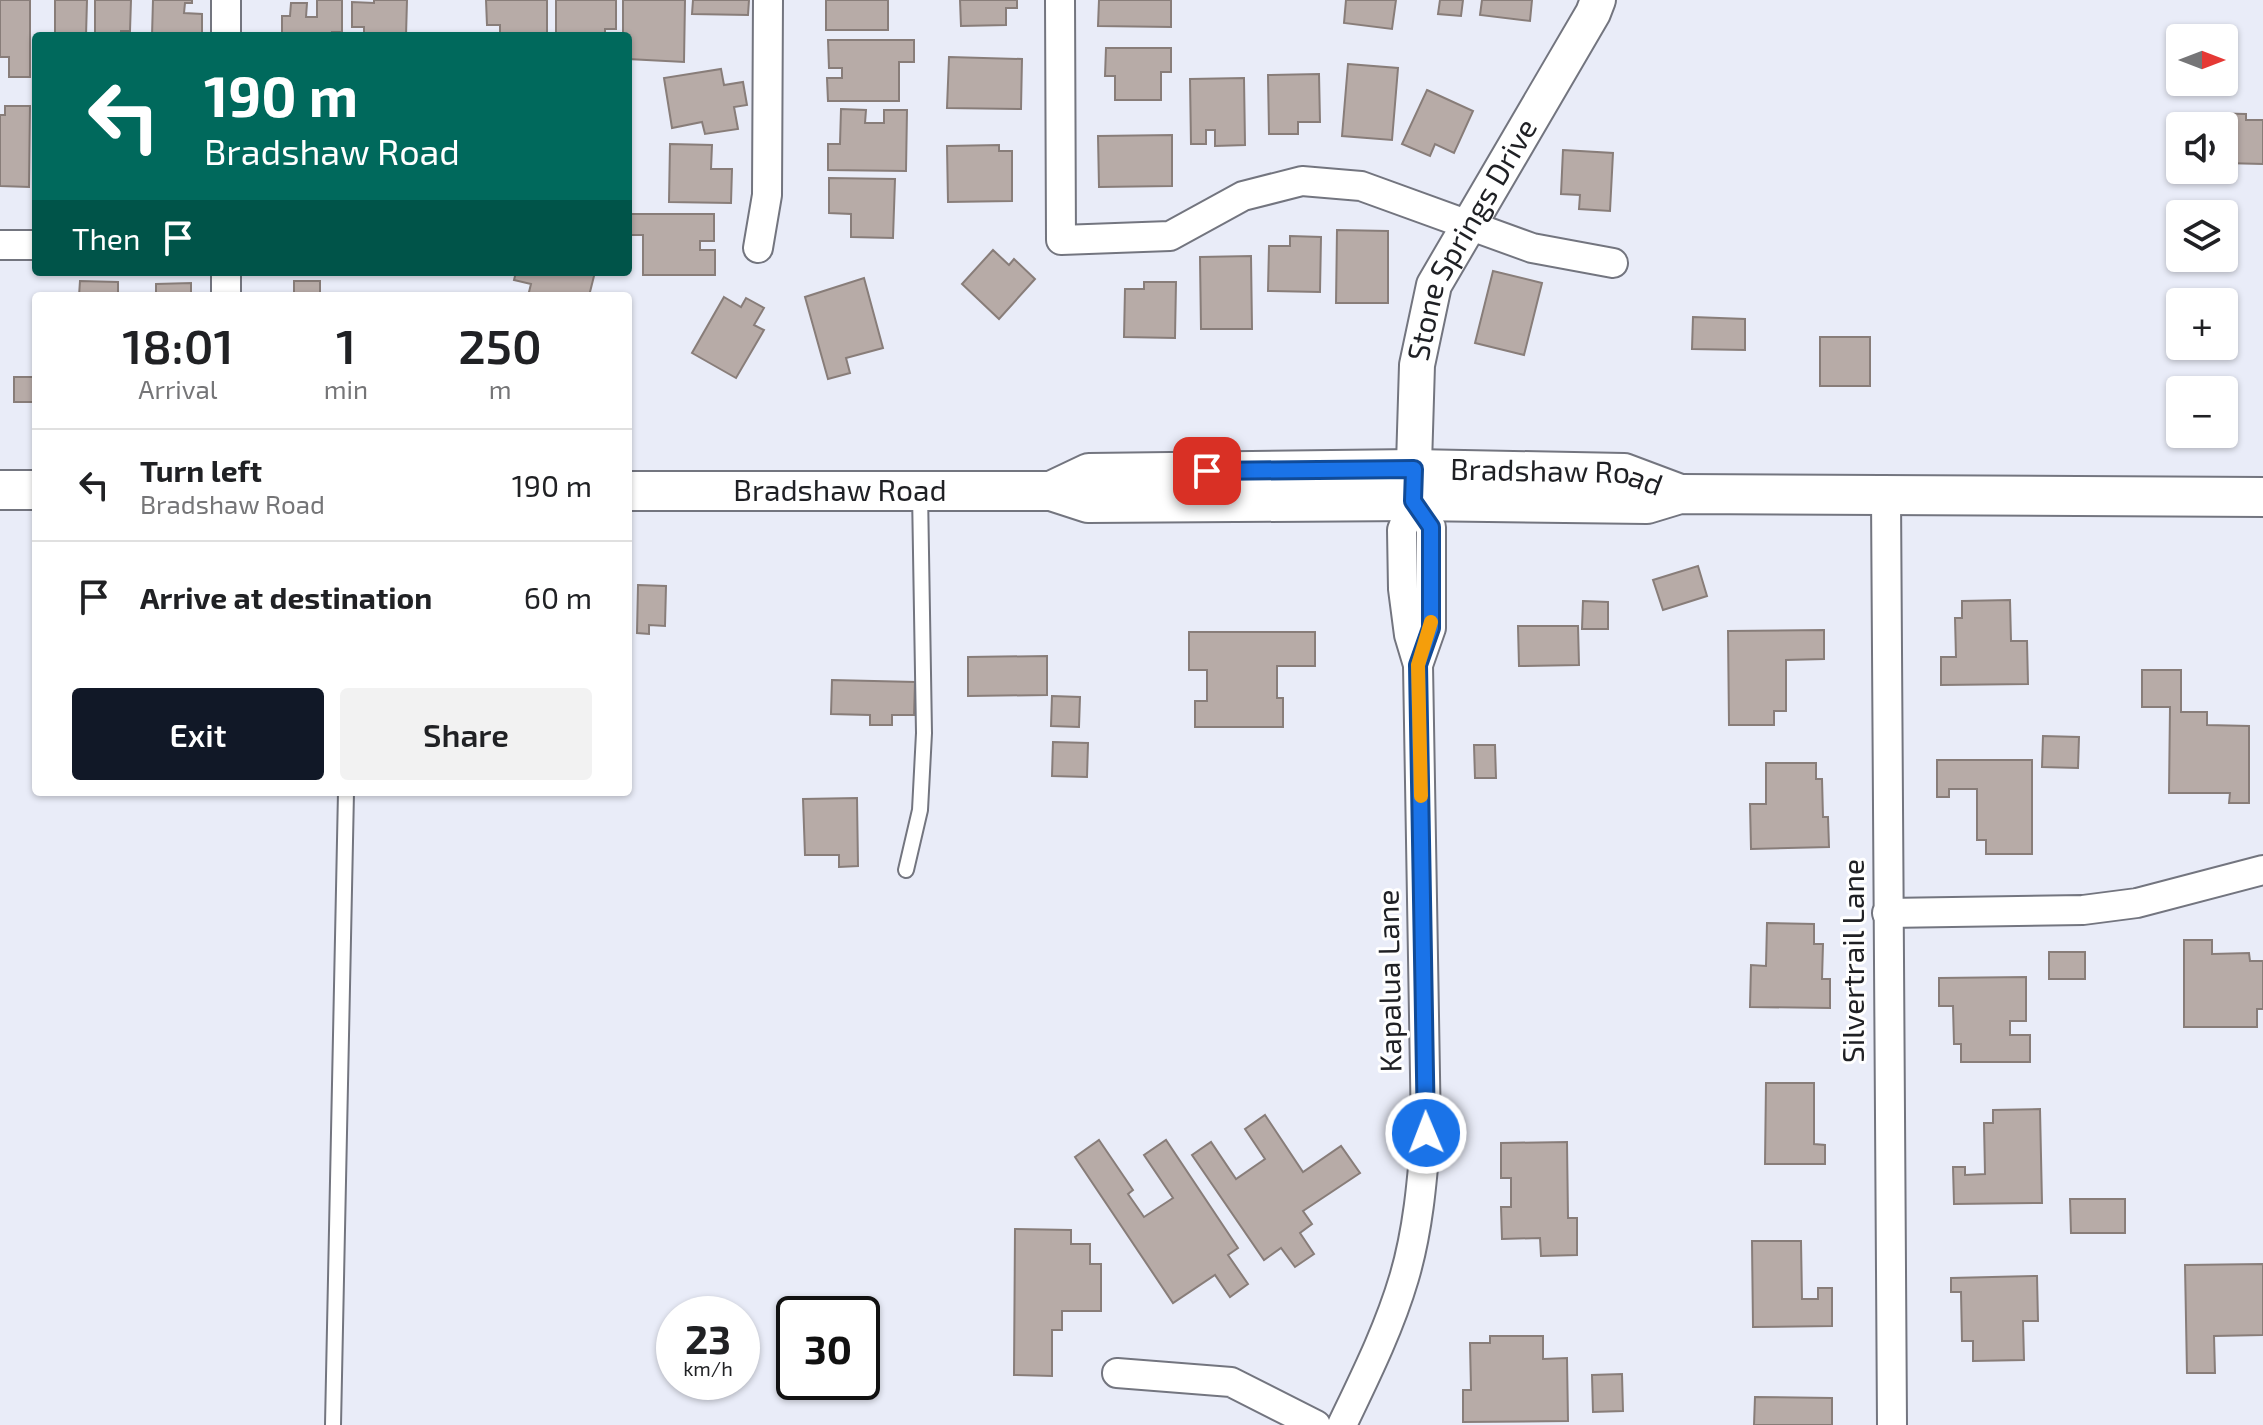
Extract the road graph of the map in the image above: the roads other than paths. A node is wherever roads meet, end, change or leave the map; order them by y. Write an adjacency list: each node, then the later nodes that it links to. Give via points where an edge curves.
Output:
1 (226, 0): 5 (street)
2 (768, 0): 9 (street, via 767,195)
3 (1060, 0): 6 (street, via 1061,240 1170,236 1243,196 1302,181 1361,186)
4 (1598, 0): 6 (street, Stone Springs Drive)
5 (226, 32)
6 (1469, 223): 10 (street, via 1532,248); 11 (street, Stone Springs Drive, via 1434,285 1417,365)
7 (0, 245): 8 (street)
8 (32, 245)
9 (758, 248)
10 (1613, 263)
11 (1414, 485): 15 (main road, Bradshaw Road, via 1088,503 1051,491); 16 (main road, Bradshaw Road, via 1647,504 1680,494); 25 (street, Kapalua Lane, via 1431,527 1431,628 1418,665 1426,1133 1421,1197 1404,1280)
12 (0, 490): 13 (main road)
13 (32, 490)
14 (632, 491): 15 (main road, Bradshaw Road)
15 (920, 491): 19 (lane, via 924,733 920,810)
16 (1886, 496): 17 (main road, Bradshaw Road); 21 (street, Silvertrail Lane)
17 (2263, 497)
18 (346, 796): 23 (lane)
19 (906, 870)
20 (2263, 870): 21 (street, via 2137,903 2083,910)
21 (1887, 913): 26 (street, Silvertrail Lane)
22 (1117, 1373): 24 (street, via 1231,1382)
23 (333, 1425)
24 (1316, 1425)
25 (1342, 1425)
26 (1892, 1425)

